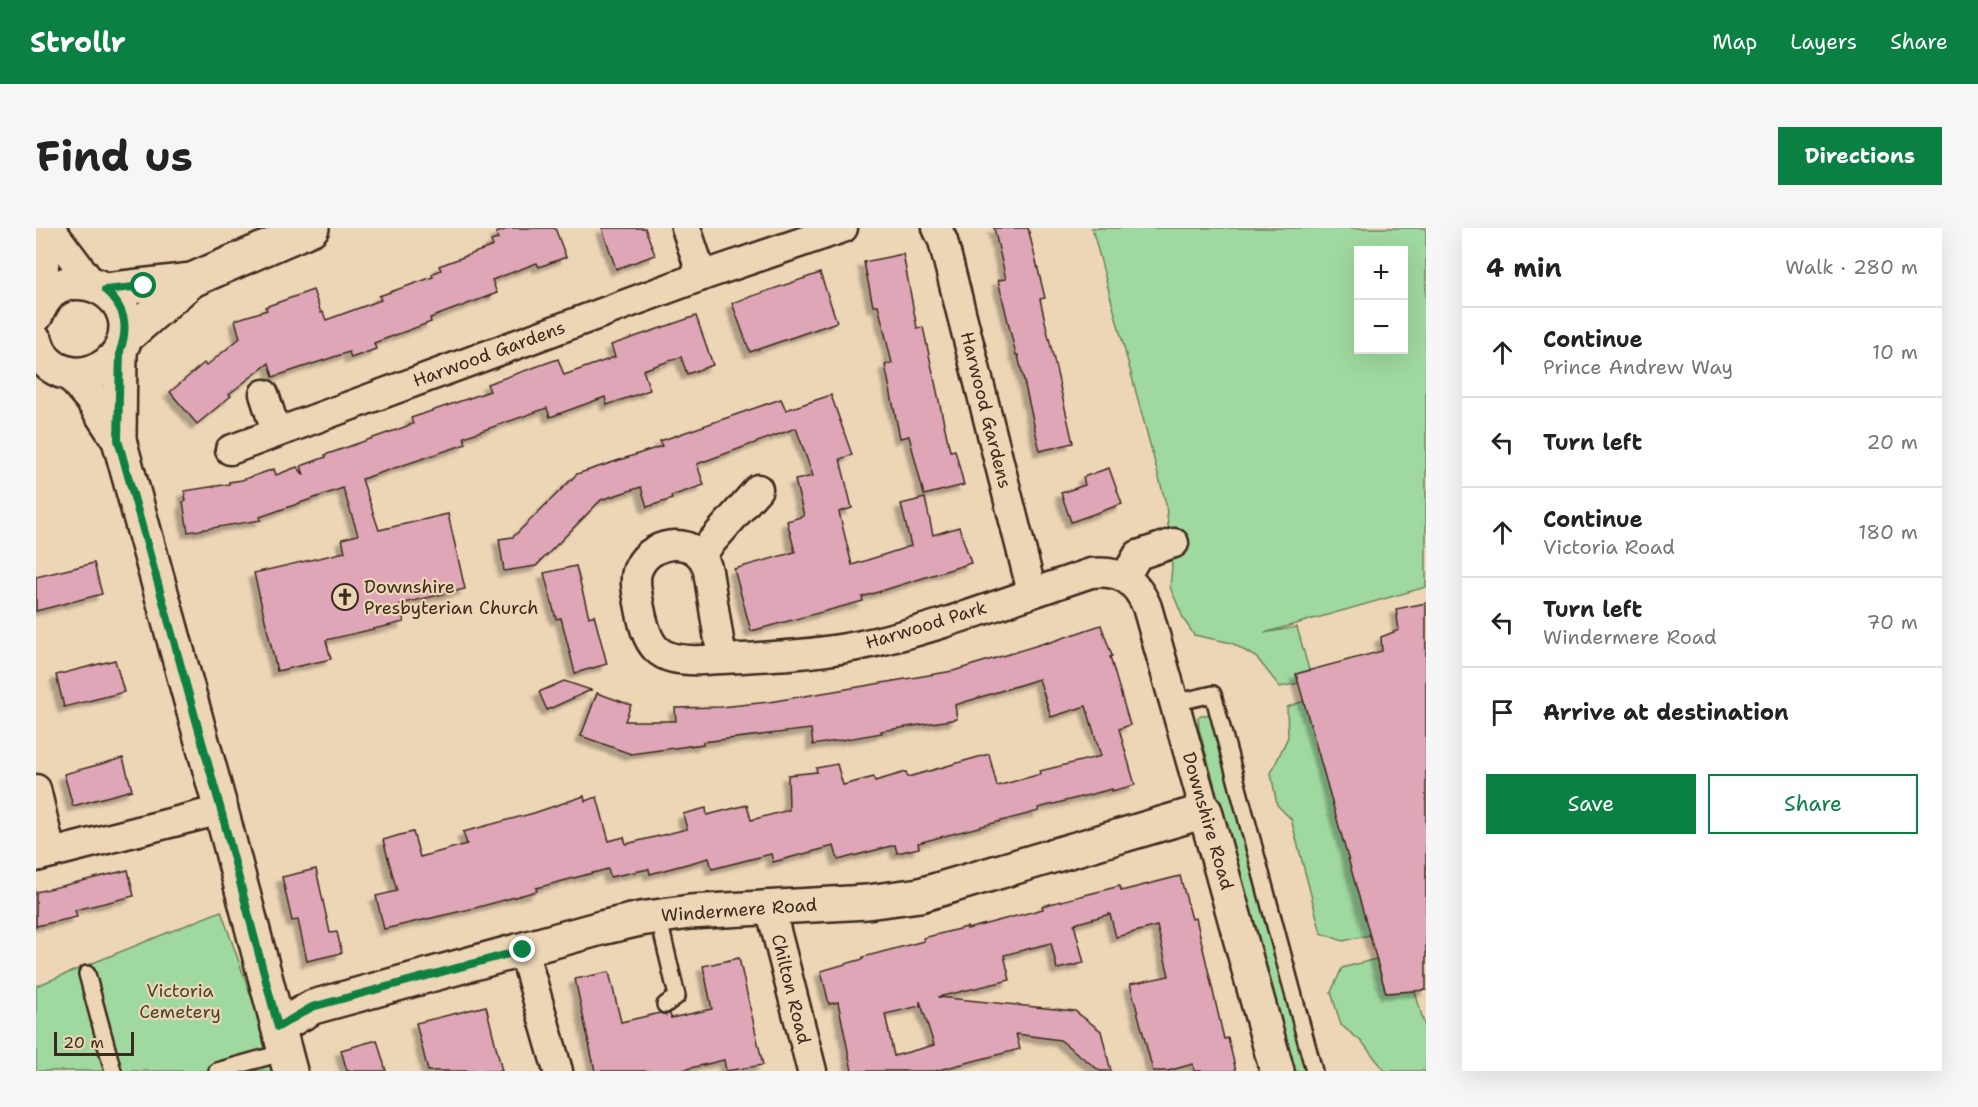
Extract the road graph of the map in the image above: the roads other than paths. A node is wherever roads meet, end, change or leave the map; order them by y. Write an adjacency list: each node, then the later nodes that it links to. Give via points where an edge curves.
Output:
1 (49, 228): 8 (street); 9 (street)
2 (312, 228): 7 (street)
3 (687, 228): 6 (street)
4 (843, 228): 6 (street, Harwood Gardens)
5 (937, 228): 21 (street, Harwood Gardens)
6 (702, 276): 14 (street, Harwood Gardens)
7 (192, 280): 8 (street); 11 (street)
8 (99, 287): 9 (street, via 79,282 65,284 51,291); 11 (street, via 115,298 122,310 126,323)
9 (38, 309)
10 (36, 342): 12 (street)
11 (122, 345): 12 (street, via 111,363 99,370 86,374); 15 (street)
12 (55, 371): 15 (street, via 92,399)
13 (264, 394): 14 (street)
14 (276, 432): 16 (street, Harwood Gardens)
15 (118, 440): 25 (street)
16 (230, 450)
17 (758, 489): 19 (street)
18 (1174, 543): 20 (street, via 1138,555)
19 (700, 555): 22 (street, via 708,571); 22 (street, Harwood Park, via 688,546 676,545 655,551 643,560 636,579 643,624 653,646 672,659)
20 (1125, 577): 21 (street, Harwood Park, via 1104,571 1091,573); 23 (street, Downshire Road, via 1139,591 1147,607)
21 (1032, 592): 22 (street, Harwood Park, via 858,646 806,654)
22 (722, 659)
23 (1174, 703): 26 (street, Downshire Road); 39 (lane, via 1213,694)
24 (36, 789): 27 (street)
25 (221, 810): 27 (street); 33 (street)
26 (1205, 811): 28 (street, Windermere Road, via 920,895 884,901); 38 (street, Downshire Road)
27 (43, 855)
28 (770, 907): 29 (street, Windermere Road); 37 (street, Chilton Road)
29 (658, 916): 30 (street, Windermere Road); 32 (lane, via 677,996)
30 (523, 950): 33 (street, Windermere Road, via 312,1007); 36 (street)
31 (87, 974): 34 (lane)
32 (665, 1005)
33 (284, 1050): 35 (lane)
34 (113, 1071)
35 (217, 1071)
36 (558, 1071)
37 (812, 1071)
38 (1277, 1071)
39 (1314, 1071)

